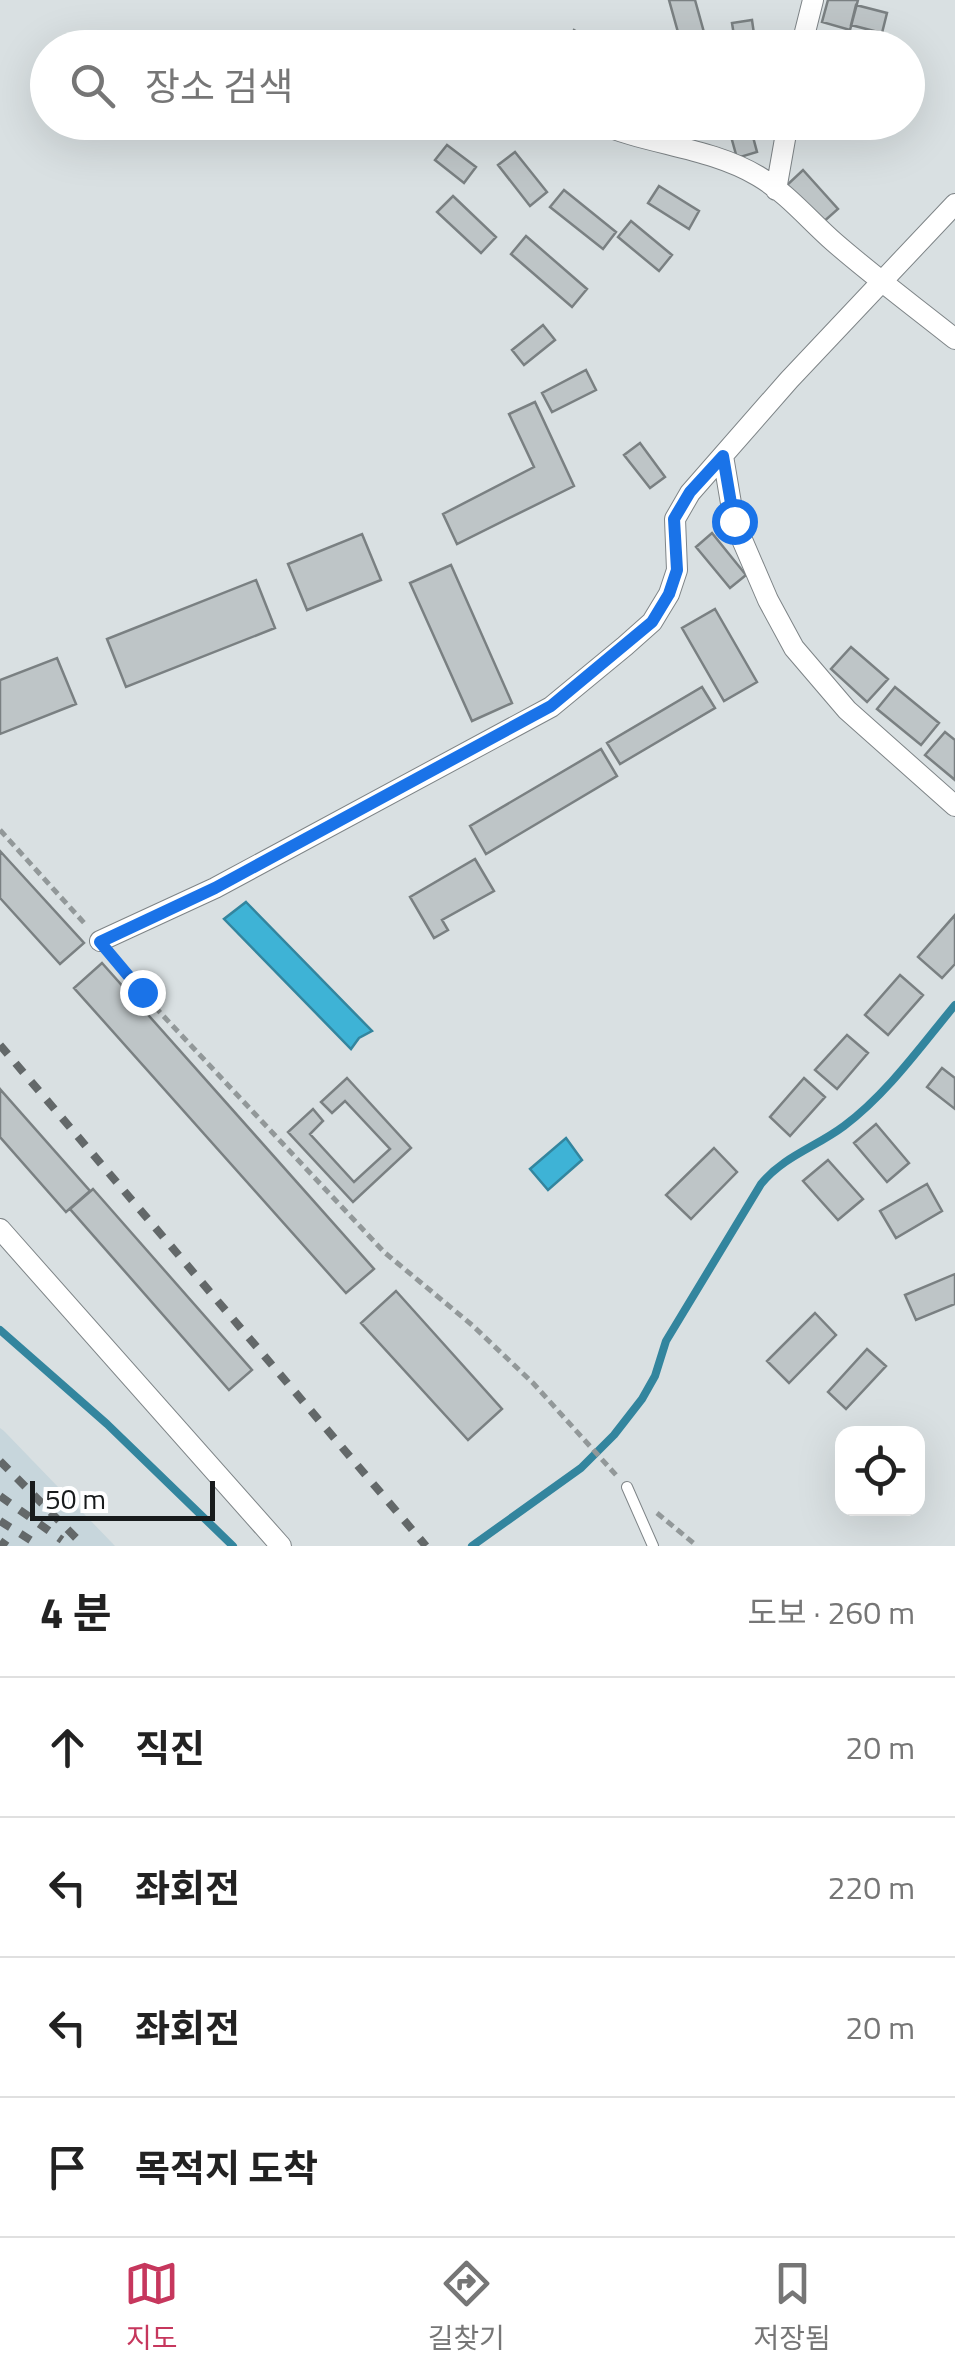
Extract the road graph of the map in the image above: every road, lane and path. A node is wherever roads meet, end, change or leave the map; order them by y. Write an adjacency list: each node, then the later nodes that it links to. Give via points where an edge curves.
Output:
1 (813, 0): 2 (street)
2 (805, 30)
3 (644, 140): 5 (street, via 726,161)
4 (785, 140): 5 (street)
5 (776, 190): 7 (street)
6 (955, 204): 7 (street)
7 (883, 281): 8 (street); 9 (street)
8 (955, 339)
9 (723, 456): 10 (street, via 734,521 794,648 847,710); 12 (street, via 674,519 677,570 652,622 551,706 215,888)
10 (955, 806)
11 (0, 830): 12 (path)
12 (100, 942): 14 (path, via 384,1252 472,1324)
13 (0, 1229): 16 (street)
14 (604, 1461)
15 (627, 1488): 17 (lane)
16 (281, 1546)
17 (654, 1546)

